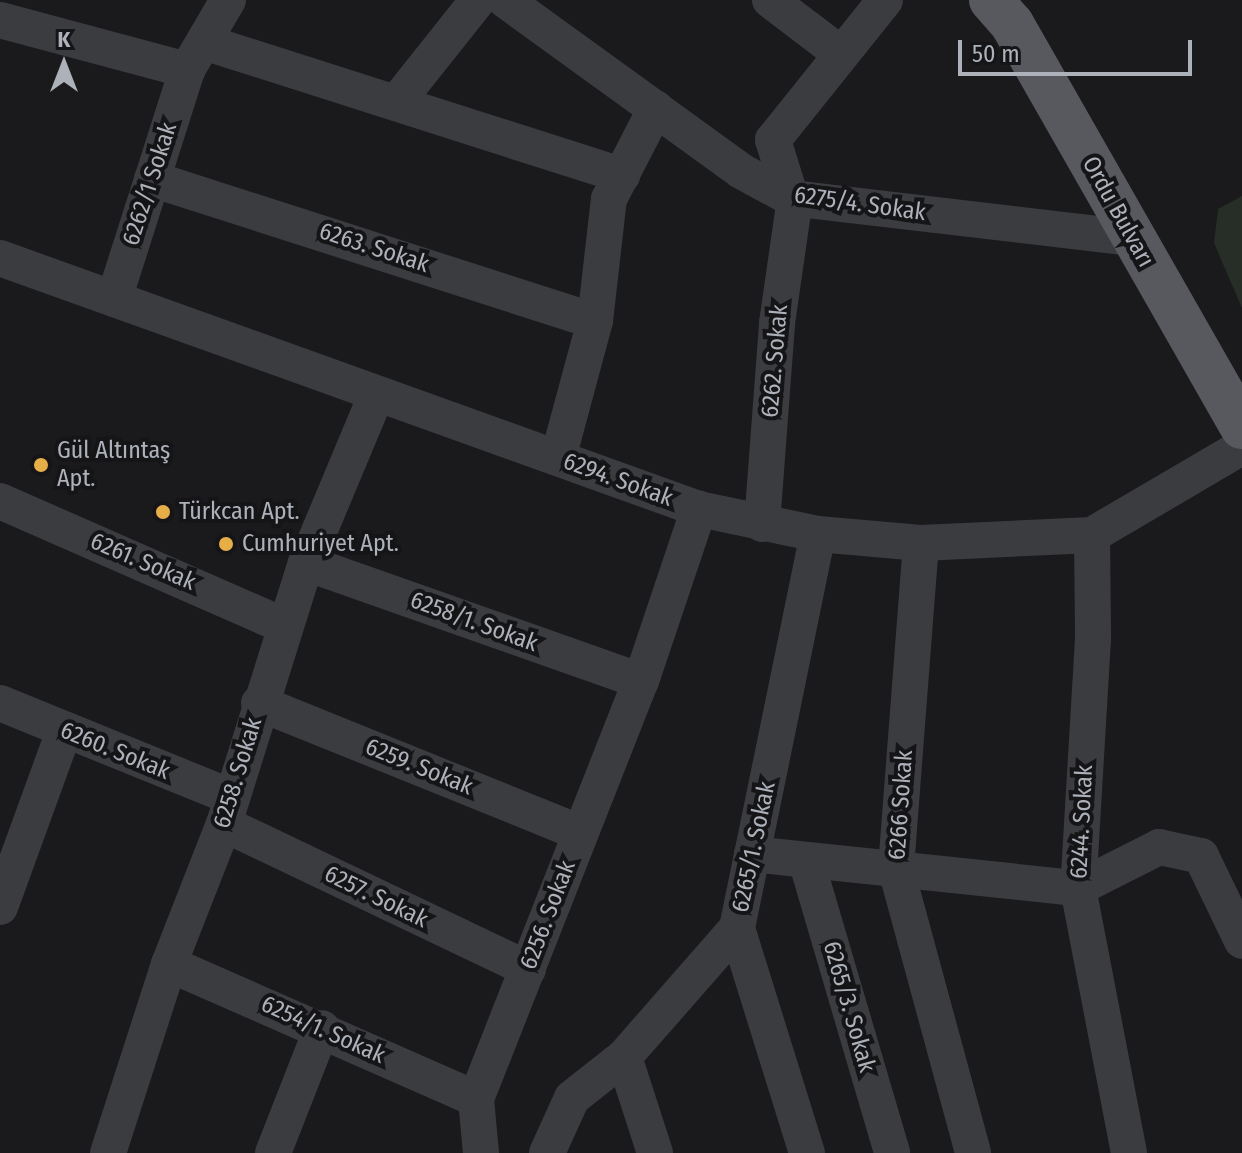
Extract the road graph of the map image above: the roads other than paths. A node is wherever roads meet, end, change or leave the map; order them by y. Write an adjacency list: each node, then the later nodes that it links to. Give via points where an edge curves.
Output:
1 (228, 0): 9 (street, 6262/1 Sokak)
2 (478, 0): 10 (street)
3 (505, 0): 11 (street, 6275/4. Sokak)
4 (770, 0): 8 (street)
5 (885, 0): 8 (street, 6262. Sokak)
6 (1011, 8): 15 (main road, Ordu Bulvarı)
7 (0, 20): 9 (street)
8 (841, 54): 14 (street, 6262. Sokak, via 773,140)
9 (196, 56): 10 (street); 13 (street, 6262/1 Sokak)
10 (396, 103): 12 (street)
11 (656, 108): 12 (street); 14 (street, 6275/4. Sokak, via 741,171)
12 (622, 175): 18 (street, via 609,199)
13 (152, 179): 17 (street, 6262/1 Sokak); 18 (street, 6263. Sokak)
14 (793, 198): 15 (street, 6275/4. Sokak); 25 (street, 6262. Sokak, via 777,323)
15 (1131, 238): 20 (main road, Ordu Bulvarı)
16 (0, 258): 17 (street, 6294. Sokak)
17 (114, 299): 19 (street, 6294. Sokak)
18 (595, 321): 22 (street)
19 (376, 396): 22 (street, 6294. Sokak); 29 (street, 6258. Sokak)
20 (1242, 427)
21 (1242, 447): 27 (street, 6294. Sokak)
22 (558, 458): 24 (street, 6294. Sokak)
23 (0, 501): 30 (street, 6261. Sokak)
24 (699, 509): 25 (street, 6294. Sokak); 31 (street, 6256. Sokak)
25 (762, 524): 26 (street, 6294. Sokak)
26 (818, 534): 28 (street, 6294. Sokak); 37 (street, 6265/1. Sokak)
27 (1092, 535): 28 (street, 6294. Sokak); 40 (street, 6244. Sokak, via 1093,639)
28 (921, 543): 39 (street, 6266 Sokak)
29 (306, 563): 30 (street, 6258. Sokak); 31 (street, 6258/1. Sokak)
30 (285, 626): 33 (street, 6258. Sokak)
31 (641, 681): 36 (street, 6256. Sokak)
32 (0, 703): 34 (street, 6260. Sokak)
33 (259, 703): 35 (street, 6258. Sokak); 36 (street, 6259. Sokak)
34 (64, 731): 35 (street, 6260. Sokak); 41 (street)
35 (228, 810): 44 (street, 6258. Sokak); 45 (street, 6257. Sokak)
36 (579, 832): 45 (street, 6256. Sokak)
37 (752, 854): 38 (street); 42 (street, 6265/1. Sokak)
38 (806, 860): 39 (street); 55 (street, 6265/3. Sokak)
39 (896, 869): 40 (street); 56 (street, 6266 Sokak)
40 (1078, 888): 43 (street, via 1159,847 1201,856); 57 (street, 6244. Sokak)
41 (0, 907)
42 (737, 928): 47 (street); 54 (street, 6265/1. Sokak)
43 (1242, 941)
44 (169, 964): 46 (street, 6254/1. Sokak); 49 (street, 6258. Sokak)
45 (528, 969): 48 (street, 6256. Sokak)
46 (322, 1028): 48 (street, 6254/1. Sokak); 50 (street)
47 (624, 1057): 52 (street, via 572,1098); 53 (street)
48 (476, 1099): 51 (street, 6256. Sokak)
49 (108, 1153)
50 (273, 1153)
51 (481, 1153)
52 (547, 1153)
53 (655, 1153)
54 (807, 1153)
55 (892, 1153)
56 (973, 1153)
57 (1129, 1153)

